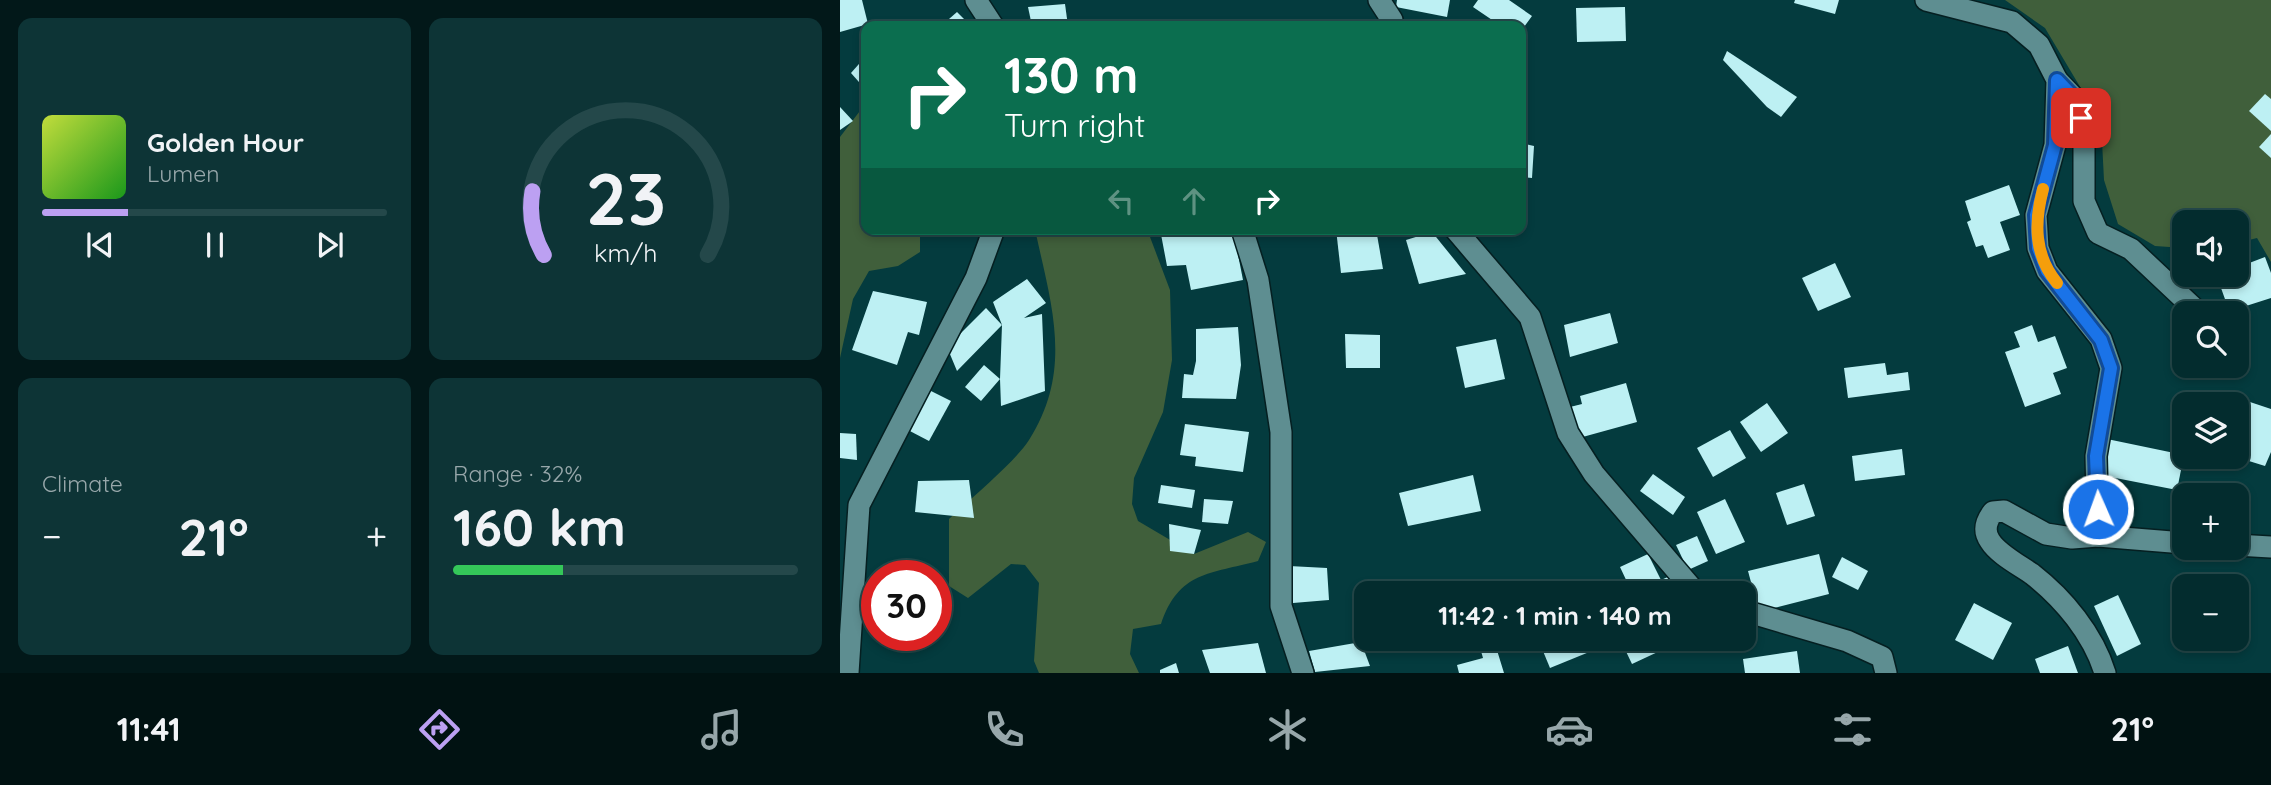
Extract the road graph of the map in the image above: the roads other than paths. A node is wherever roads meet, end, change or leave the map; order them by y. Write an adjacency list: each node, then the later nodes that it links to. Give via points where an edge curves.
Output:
1 (976, 0): 4 (street)
2 (1378, 0): 5 (street)
3 (1926, 0): 6 (street, via 2012,23 2039,45)
4 (990, 21)
5 (1392, 21)
6 (2057, 80): 10 (street, via 2077,101 2084,135 2084,201 2098,233 2131,249); 11 (street, via 2055,145 2036,215 2038,248 2047,271 2101,340 2111,368 2096,456)
7 (992, 235): 17 (street, via 976,278 859,505)
8 (1243, 235): 18 (street, via 1258,279 1281,432 1281,606)
9 (1460, 235): 15 (street, via 1530,317 1568,433 1594,474)
10 (2188, 301)
11 (2098, 536): 12 (street); 20 (street, via 2046,534 2004,511 1993,512 1985,533 2081,622)
12 (2172, 542)
13 (2249, 546): 14 (street)
14 (2271, 547)
15 (1686, 581)
16 (1756, 614): 19 (street, via 1847,641 1882,657)
17 (848, 673)
18 (1303, 673)
19 (1886, 673)
20 (2105, 673)

